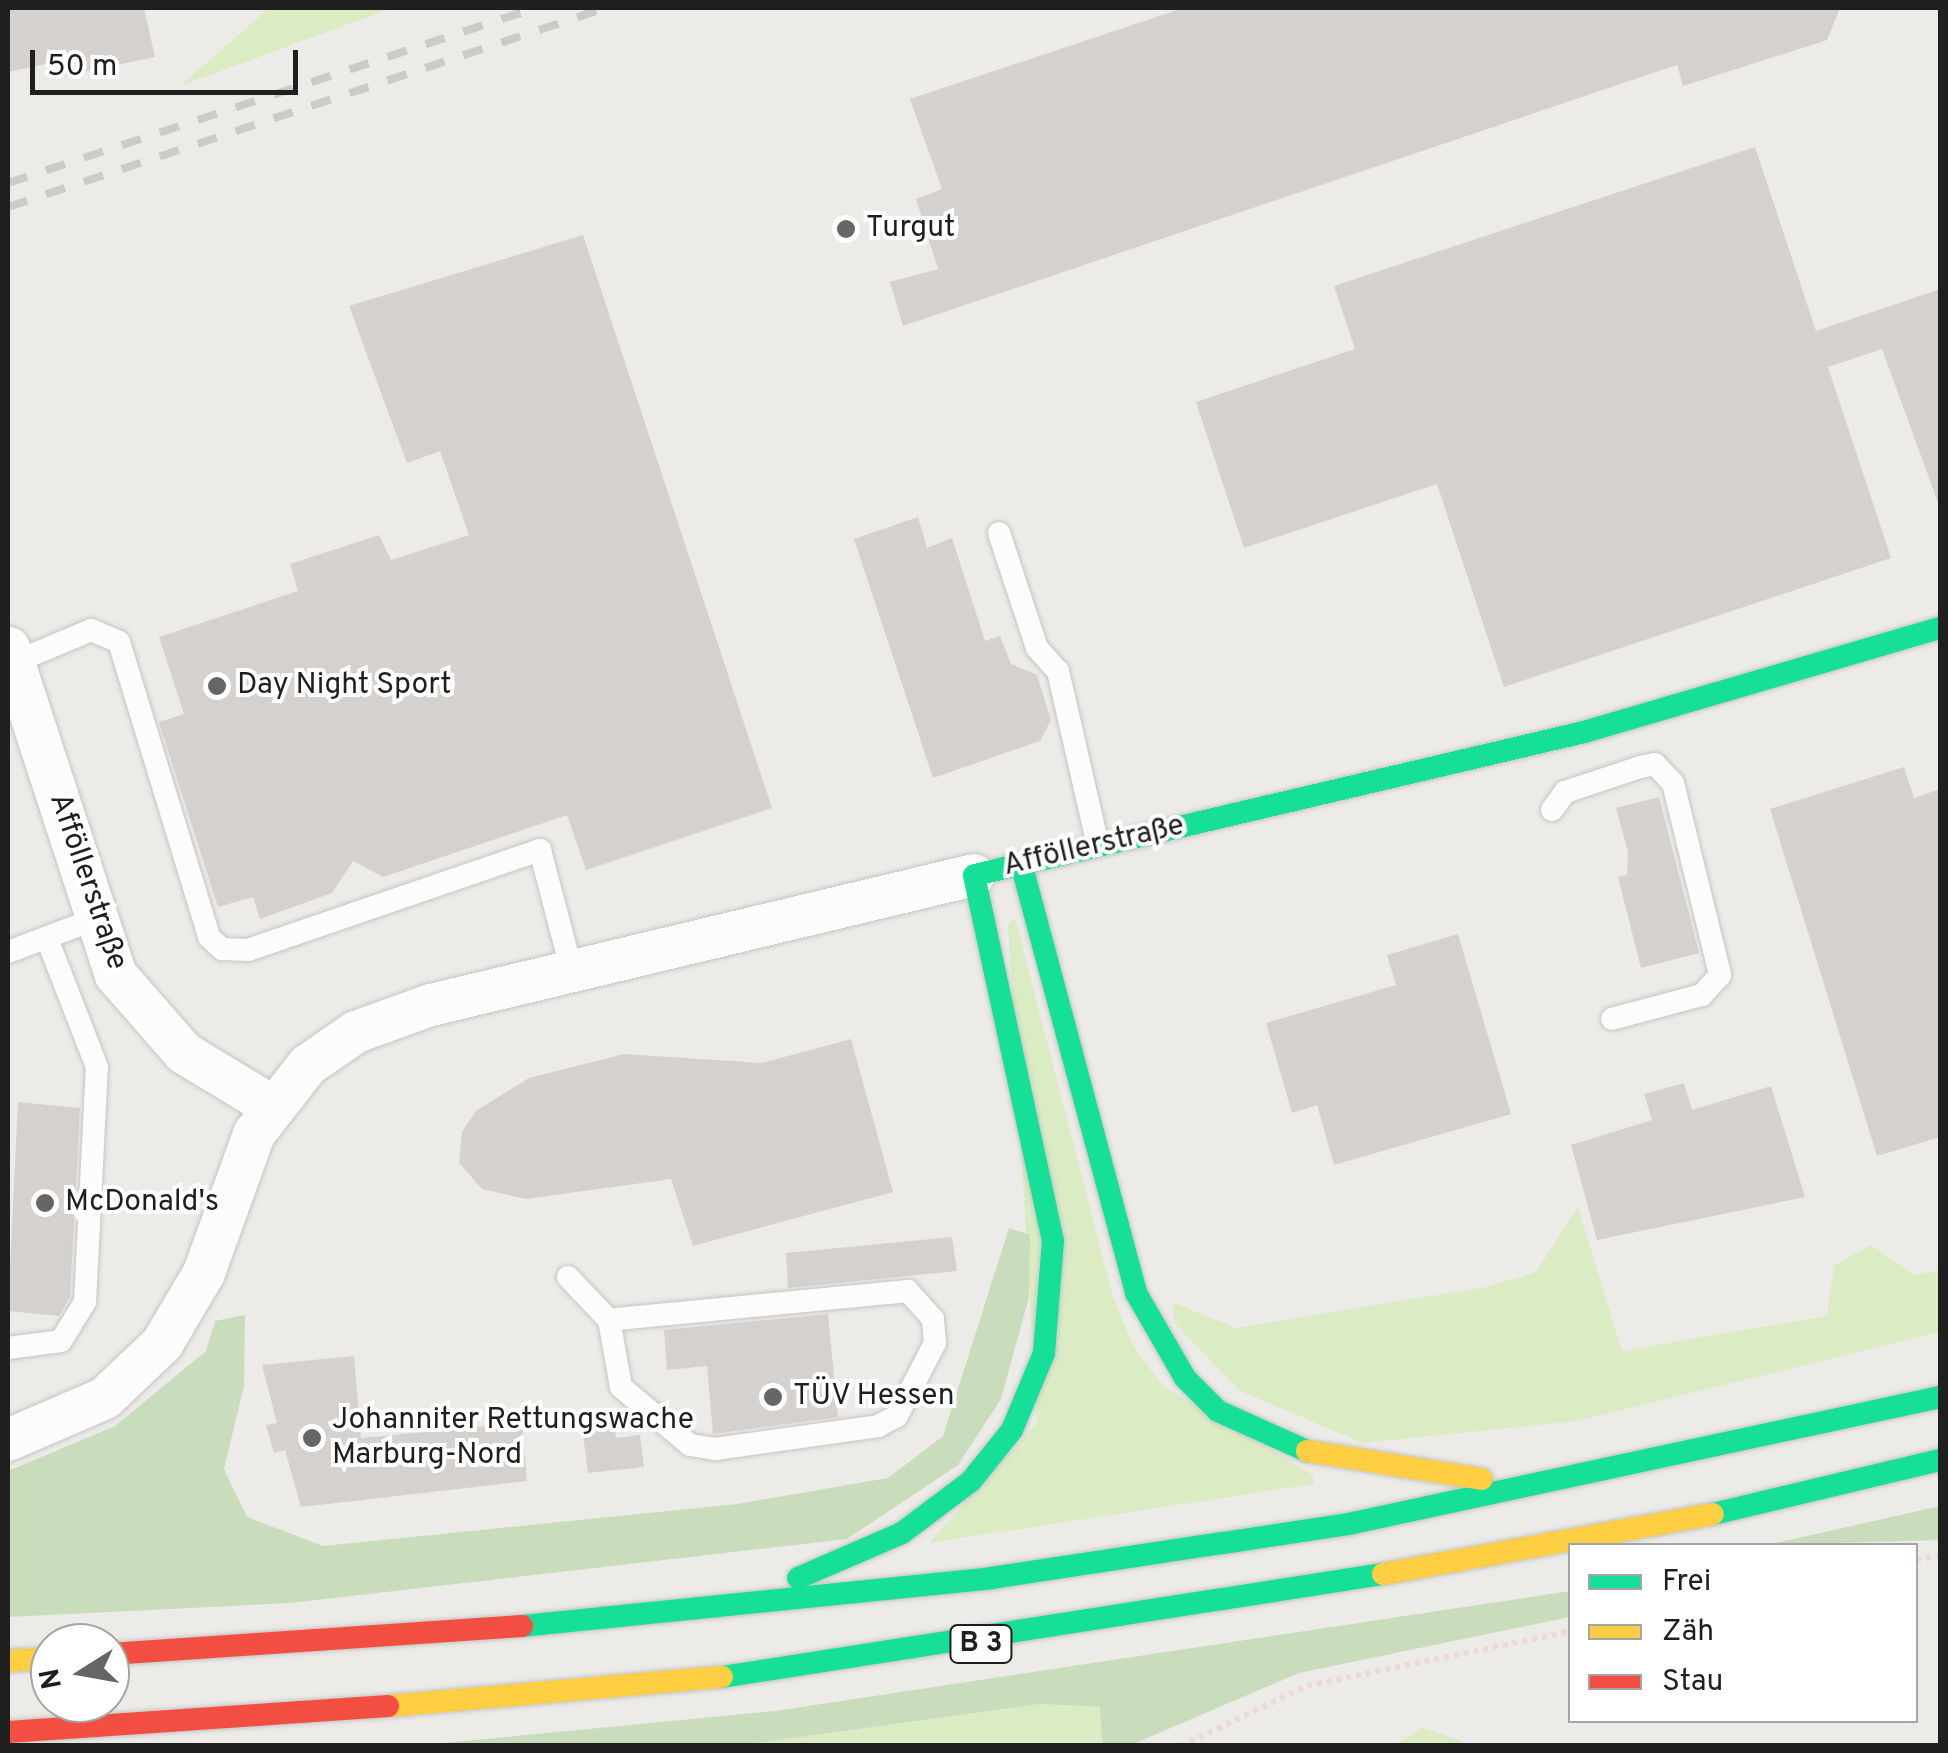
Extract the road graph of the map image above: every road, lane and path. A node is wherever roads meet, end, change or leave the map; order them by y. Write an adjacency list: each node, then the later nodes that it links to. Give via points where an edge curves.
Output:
1 (999, 533): 5 (lane, via 1037,648 1058,671)
2 (1940, 628): 5 (main road, Afföllerstraße, via 1584,732)
3 (10, 652): 8 (street, Afföllerstraße); 11 (lane, via 91,630 119,642 209,936 222,949 248,950 540,850)
4 (1552, 810): 12 (lane, via 1565,792 1640,767 1655,764 1673,783 1720,975 1702,995)
5 (1098, 845): 6 (main road, Afföllerstraße)
6 (1021, 864): 7 (main road, Afföllerstraße); 20 (main road, via 1136,1292 1185,1378 1242,1426 1306,1452)
7 (974, 875): 11 (street, Afföllerstraße); 21 (main road, via 1054,1241 1051,1315 1033,1391 970,1481 902,1534)
8 (98, 918): 9 (lane); 13 (street, Afföllerstraße, via 116,974 142,1013 204,1068)
9 (47, 939): 10 (lane); 16 (lane, via 97,1067 85,1302 61,1341)
10 (8, 952)
11 (572, 972): 13 (street, Afföllerstraße, via 393,1015 333,1046)
12 (1612, 1019)
13 (273, 1107): 18 (street, Afföllerstraße, via 236,1171 204,1273 162,1344 105,1398)
14 (568, 1277): 15 (lane)
15 (609, 1320): 15 (lane, via 908,1291 922,1300 935,1343 897,1416 851,1434 714,1449 680,1438 622,1386)
16 (8, 1348)
17 (1940, 1398): 20 (main road, B 3)
18 (8, 1440)
19 (1940, 1460): 24 (main road, B 3, via 1660,1526 972,1646 616,1691)
20 (1524, 1484): 21 (main road, B 3, via 1353,1523)
21 (714, 1609): 23 (main road, B 3)
22 (1568, 1632): 25 (path, via 1306,1686)
23 (130, 1653)
24 (8, 1732)
25 (1181, 1746)

